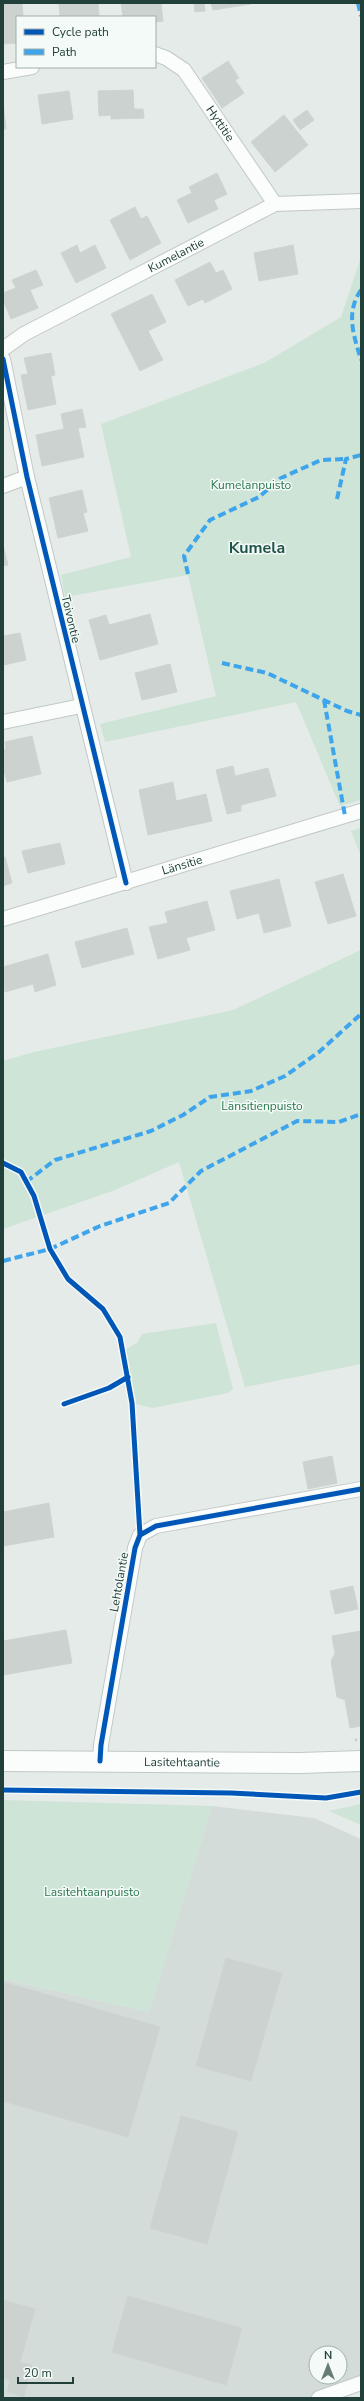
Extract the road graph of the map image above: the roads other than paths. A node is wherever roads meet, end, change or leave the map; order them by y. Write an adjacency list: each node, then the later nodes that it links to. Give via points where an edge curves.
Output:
1 (156, 54): 5 (street, Hyttitie, via 184,70)
2 (26, 68): 3 (street)
3 (3, 72)
4 (361, 201): 5 (street, Kumelantie)
5 (275, 204): 6 (street, Kumelantie, via 24,334)
6 (3, 349)
7 (3, 359): 8 (street, Toivontie)
8 (26, 477): 9 (street); 10 (street, Toivontie)
9 (3, 486)
10 (81, 706): 11 (street); 13 (street, Toivontie)
11 (3, 722)
12 (361, 811): 13 (street, Länsitie)
13 (126, 883): 14 (street, Länsitie)
14 (3, 919)
15 (361, 1489): 17 (street, Lehtolantie, via 156,1526 140,1535 135,1548)
16 (3, 1761): 17 (street, Lasitehtaantie)
17 (100, 1761): 18 (street, Lasitehtaantie)
18 (361, 1761)
19 (361, 2383): 20 (street)
20 (319, 2398)

